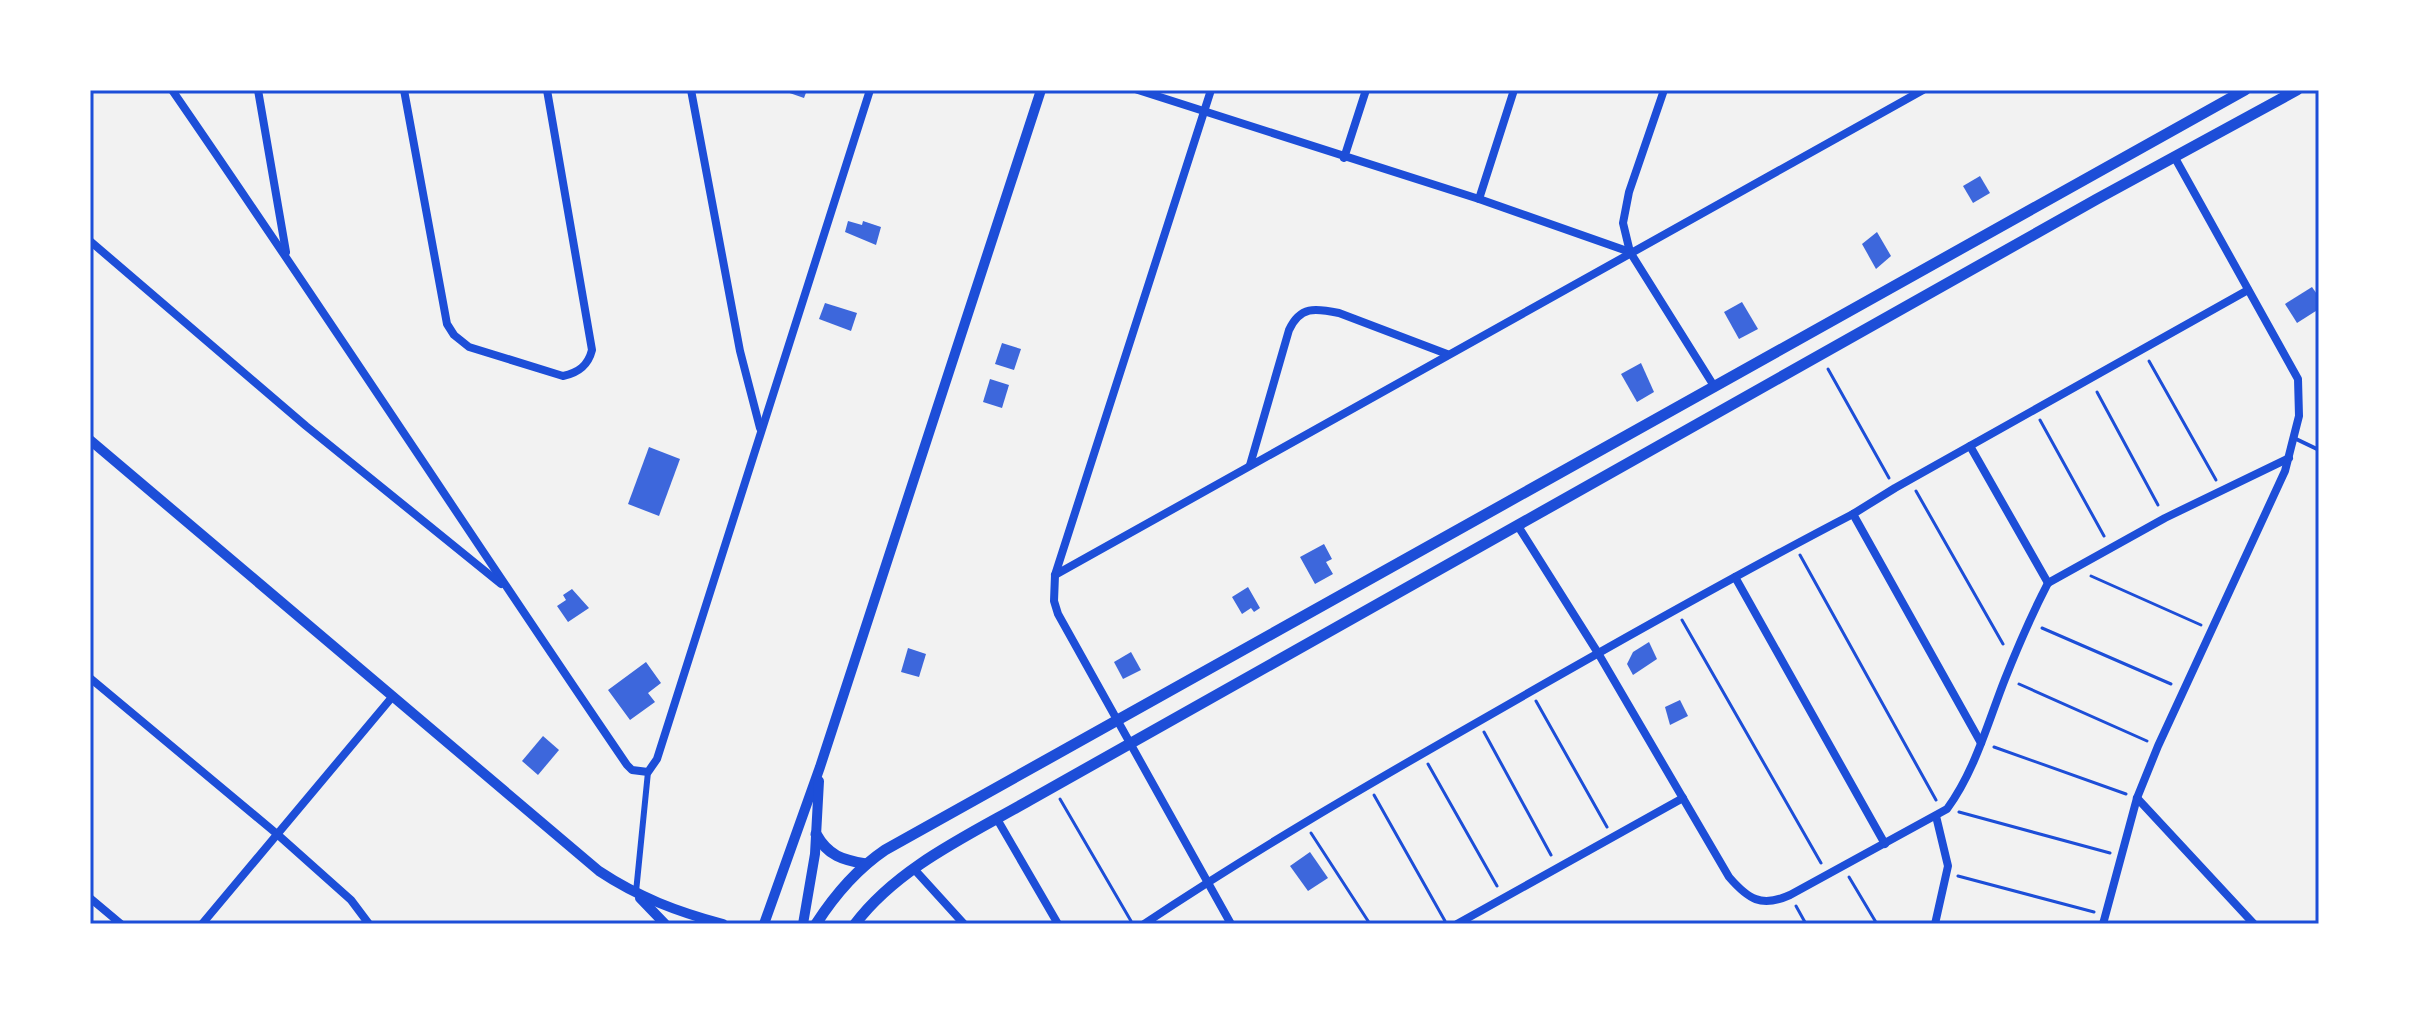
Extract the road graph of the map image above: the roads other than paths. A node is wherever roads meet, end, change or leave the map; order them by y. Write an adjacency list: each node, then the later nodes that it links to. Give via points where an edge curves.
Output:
1 (172, 90): 22 (street)
2 (258, 90): 22 (street)
3 (404, 90): 4 (street, via 447,324 469,347 563,376 584,366 592,350)
4 (547, 90)
5 (691, 90): 26 (street, via 740,351)
6 (870, 90): 26 (street)
7 (1041, 90): 45 (street)
8 (1138, 90): 16 (street)
9 (1211, 90): 16 (street)
10 (1366, 90): 17 (street)
11 (1514, 90): 19 (street)
12 (1664, 90): 21 (street, via 1624,213)
13 (1923, 90): 21 (street)
14 (2245, 90): 25 (main road)
15 (2297, 90): 18 (main road)
16 (1203, 112): 17 (street); 35 (street)
17 (1344, 158): 19 (street)
18 (2175, 158): 23 (street); 34 (main road)
19 (1479, 199): 21 (street)
20 (90, 241): 38 (street, via 306,426)
21 (1630, 252): 24 (street); 25 (street)
22 (287, 257): 38 (street)
23 (2248, 290): 27 (street, via 2298,379 2301,398); 29 (street)
24 (1447, 354): 32 (street); 32 (street, via 1339,313 1305,310 1289,330)
25 (1714, 386): 42 (main road)
26 (760, 429): 46 (street, via 657,759)
27 (2294, 438): 30 (lane); 31 (street)
28 (90, 440): 41 (street)
29 (1970, 446): 33 (street); 37 (street)
30 (2319, 450)
31 (2289, 458): 37 (street); 48 (street)
32 (1250, 465): 35 (street)
33 (1853, 514): 36 (street); 44 (street)
34 (1518, 526): 39 (street); 43 (main road)
35 (1055, 575): 42 (street, via 1058,614)
36 (1735, 577): 39 (street); 53 (street)
37 (2048, 583): 44 (street)
38 (506, 587): 46 (street, via 627,765)
39 (1598, 653): 47 (street); 56 (street)
40 (90, 678): 51 (street)
41 (393, 696): 51 (street); 57 (street, via 599,871)
42 (1116, 720): 43 (street); 54 (main road)
43 (1128, 743): 50 (main road); 56 (street)
44 (1981, 743): 49 (street, via 1956,797)
45 (820, 767): 52 (street); 65 (street)
46 (648, 772): 57 (street)
47 (1683, 798): 53 (street, via 1729,877 1749,898 1776,901); 73 (street)
48 (2137, 798): 59 (street); 75 (street)
49 (1942, 813): 53 (street); 74 (street, via 1948,874)
50 (997, 819): 55 (main road); 70 (street)
51 (277, 834): 61 (street); 62 (street, via 351,900)
52 (816, 834): 54 (main road, via 834,856); 66 (street)
53 (1885, 844)
54 (866, 864): 67 (main road)
55 (914, 869): 68 (main road); 69 (street)
56 (1207, 882): 71 (street); 72 (street)
57 (635, 894): 63 (street); 64 (street)
58 (90, 898): 60 (street)
59 (2104, 919)
60 (121, 924)
61 (202, 924)
62 (369, 924)
63 (665, 924)
64 (723, 924)
65 (764, 924)
66 (803, 924)
67 (816, 924)
68 (855, 924)
69 (964, 924)
70 (1058, 924)
71 (1144, 924)
72 (1231, 924)
73 (1457, 924)
74 (1935, 924)
75 (2254, 924)

